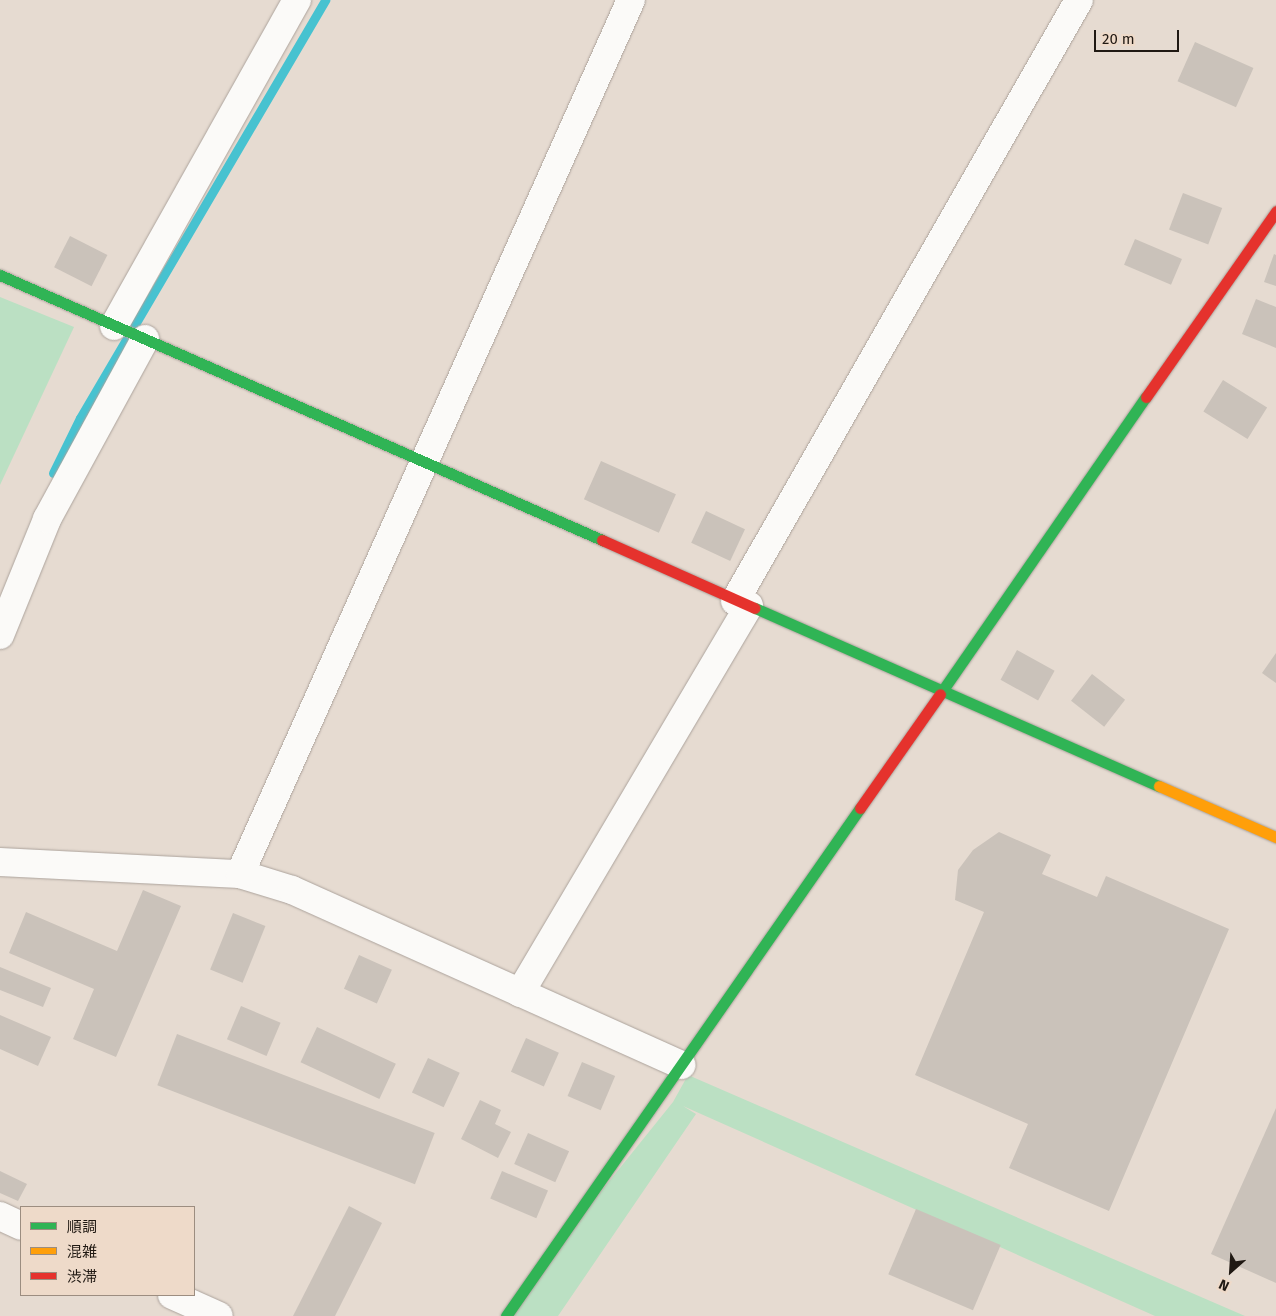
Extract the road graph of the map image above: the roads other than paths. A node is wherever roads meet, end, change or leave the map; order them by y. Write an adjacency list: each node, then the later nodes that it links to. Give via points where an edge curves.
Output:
1 (297, 0): 6 (street)
2 (631, 0): 8 (street)
3 (1079, 0): 9 (street)
4 (1276, 211): 11 (street)
5 (0, 275): 6 (street)
6 (114, 326): 7 (street)
7 (146, 340): 8 (street); 10 (street, via 47,519)
8 (426, 464): 9 (street); 14 (street)
9 (742, 603): 11 (street); 15 (street)
10 (0, 635)
11 (943, 693): 12 (street); 16 (street)
12 (1276, 837)
13 (0, 862): 14 (street)
14 (240, 874): 15 (street, via 292,890)
15 (520, 993): 16 (street)
16 (682, 1066): 21 (street)
17 (0, 1216): 18 (street)
18 (20, 1226)
19 (174, 1296): 20 (street)
20 (219, 1316)
21 (506, 1316)

